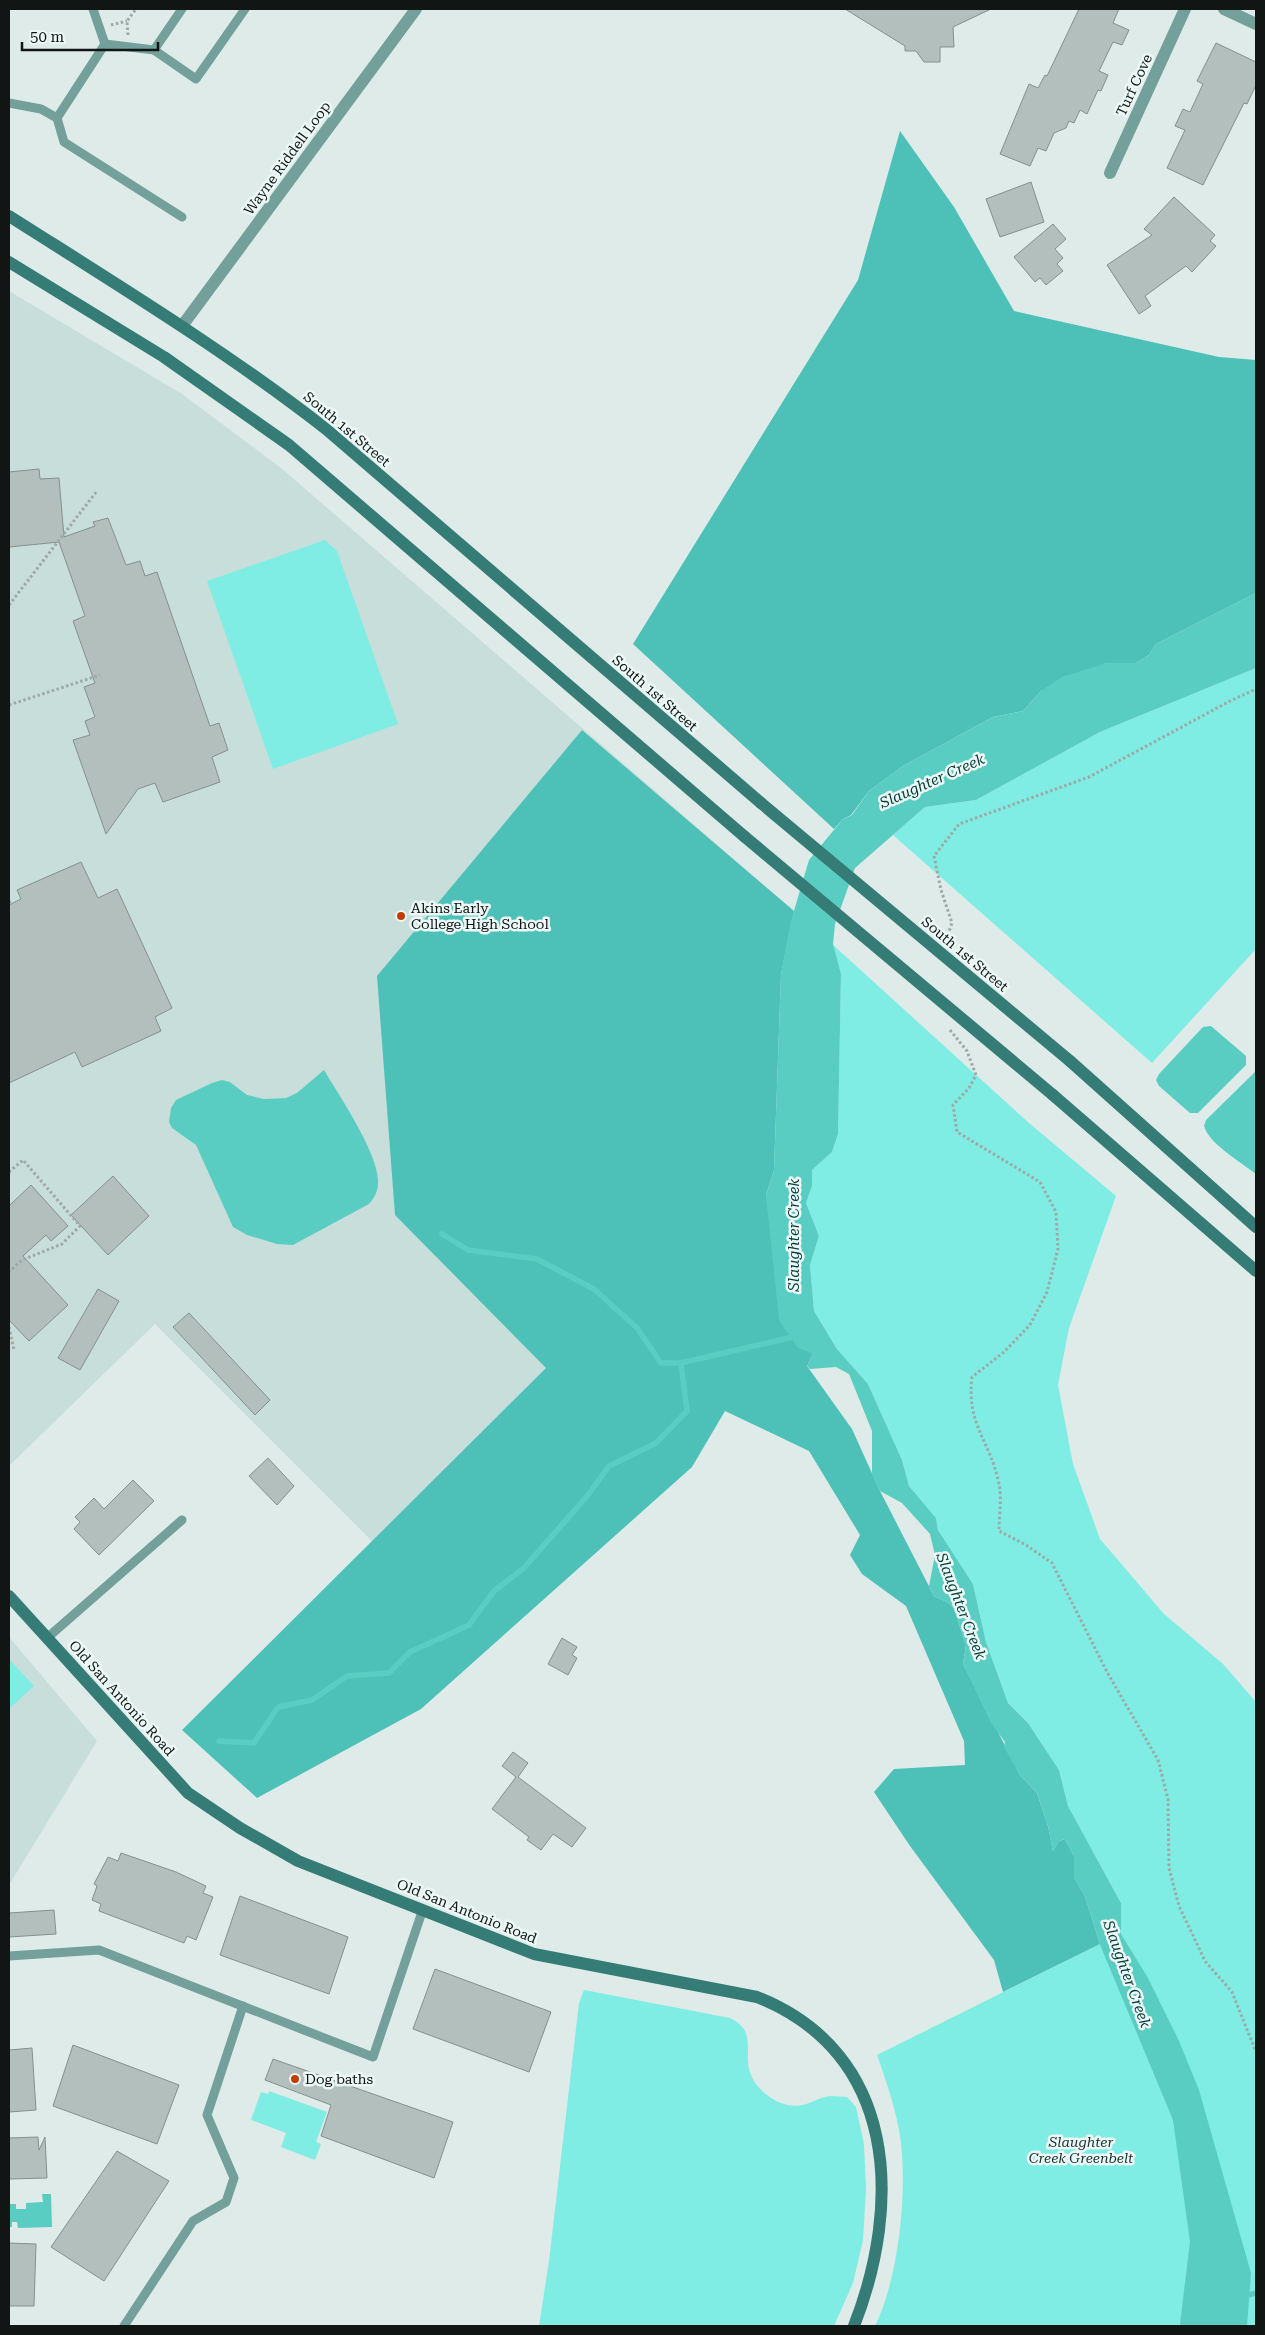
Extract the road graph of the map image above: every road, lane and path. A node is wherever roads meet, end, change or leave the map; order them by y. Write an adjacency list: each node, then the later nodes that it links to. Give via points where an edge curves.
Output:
1 (93, 9): 9 (lane)
2 (136, 9): 10 (path, via 127,22)
3 (182, 9): 11 (lane)
4 (245, 9): 11 (lane, via 196,79)
5 (416, 9): 18 (street, Wayne Riddell Loop)
6 (1185, 9): 14 (street, Turf Cove)
7 (1224, 9): 8 (street)
8 (1256, 24)
9 (105, 44): 10 (lane); 13 (lane)
10 (128, 46): 11 (lane)
11 (154, 50)
12 (9, 102): 13 (lane, via 41,109)
13 (57, 118): 16 (lane, via 64,142)
14 (1110, 173)
15 (9, 216): 18 (main road, South 1st Street)
16 (182, 217)
17 (9, 262): 28 (main road, bridge, via 164,357 282,440)
18 (182, 326): 27 (main road, South 1st Street, bridge, via 279,392 326,429 761,803 1070,1061)
19 (97, 491): 20 (path)
20 (9, 605)
21 (100, 675): 23 (path)
22 (1256, 689): 24 (path, via 1089,776 959,824 934,856 952,923)
23 (9, 705)
24 (946, 942)
25 (949, 1028): 38 (path, via 967,1052 976,1075 953,1105 957,1132 1040,1182 1056,1212 1058,1249 1047,1292 1030,1325 1004,1352 972,1377 973,1417 999,1484 999,1530 1052,1563 1107,1672 1158,1760 1168,1799 1169,1868 1179,1906 1205,1961 1232,1992)
26 (9, 1172): 29 (path, via 23,1160 80,1226 62,1244 22,1260)
27 (1256, 1227)
28 (1256, 1271)
29 (9, 1272)
30 (9, 1328): 31 (path)
31 (14, 1350)
32 (182, 1520): 34 (lane)
33 (9, 1596): 34 (main road, Old San Antonio Road)
34 (47, 1638): 35 (main road, Old San Antonio Road, via 188,1792 240,1828 298,1861)
35 (423, 1909): 37 (lane, via 373,2057); 40 (main road, Old San Antonio Road, via 473,1932 534,1954 758,1997 784,2008 825,2040 864,2092 874,2124 881,2166 880,2219 874,2262)
36 (9, 1956): 37 (lane, via 99,1950)
37 (243, 2006): 39 (lane, via 207,2115 234,2178 226,2202 192,2221)
38 (1256, 2052)
39 (124, 2326)
40 (854, 2326)

